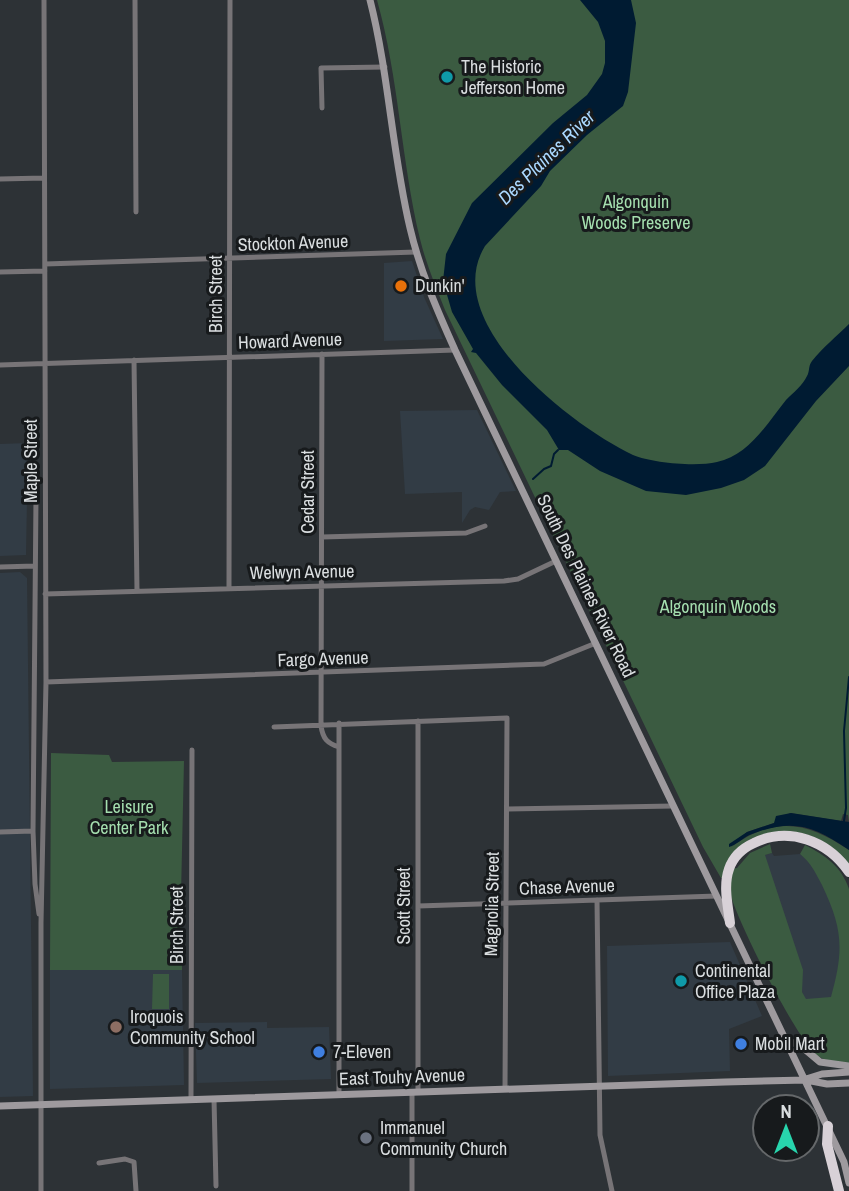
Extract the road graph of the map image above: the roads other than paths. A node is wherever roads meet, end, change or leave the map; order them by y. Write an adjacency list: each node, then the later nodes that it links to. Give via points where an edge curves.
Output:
1 (44, 0): 7 (street, Maple Street)
2 (135, 0): 9 (street)
3 (230, 0): 11 (street, Birch Street)
4 (370, 0): 5 (main road, South Des Plaines River Road)
5 (385, 67): 6 (street, via 321,68); 10 (main road, South Des Plaines River Road)
6 (321, 108)
7 (44, 178): 8 (street); 12 (street, Maple Street)
8 (0, 179)
9 (136, 212)
10 (416, 252): 11 (street, Stockton Avenue); 14 (main road, South Des Plaines River Road)
11 (230, 259): 12 (street, Stockton Avenue); 16 (street, Birch Street)
12 (44, 267): 13 (street, Stockton Avenue); 18 (street, Maple Street)
13 (0, 272)
14 (455, 349): 15 (street, Howard Avenue); 23 (main road, South Des Plaines River Road)
15 (322, 354): 16 (street, Howard Avenue); 22 (street, Cedar Street)
16 (229, 357): 17 (street, Howard Avenue); 27 (street, Birch Street)
17 (134, 360): 18 (street, Howard Avenue); 28 (street)
18 (45, 363): 19 (street, Howard Avenue); 29 (street, Maple Street)
19 (0, 365)
20 (36, 497): 24 (street, Maple Street)
21 (485, 526): 22 (street, via 466,533)
22 (322, 537): 26 (street, Cedar Street)
23 (556, 561): 26 (street, Welwyn Avenue, via 504,581); 30 (main road, South Des Plaines River Road)
24 (35, 566): 25 (street); 41 (street, Maple Street)
25 (0, 567)
26 (322, 586): 27 (street, Welwyn Avenue); 31 (street, Cedar Street)
27 (229, 588): 28 (street, Welwyn Avenue)
28 (136, 591): 29 (street, Welwyn Avenue)
29 (45, 594): 32 (street, Maple Street)
30 (596, 643): 31 (street, Fargo Avenue, via 544,664); 39 (main road, South Des Plaines River Road)
31 (321, 673): 32 (street, Fargo Avenue); 35 (street, Cedar Street)
32 (46, 682): 48 (street, Maple Street)
33 (418, 720): 34 (street); 40 (street, Magnolia Street, via 507,718); 47 (street, Scott Street)
34 (339, 723): 35 (street); 37 (street)
35 (321, 726): 36 (street); 37 (street, via 323,738)
36 (274, 727)
37 (339, 747): 58 (street)
38 (192, 750): 60 (street, Birch Street)
39 (673, 806): 40 (street); 44 (main road, South Des Plaines River Road)
40 (507, 809): 46 (street, Magnolia Street)
41 (33, 831): 42 (street); 48 (street, Maple Street)
42 (0, 832)
43 (849, 872): 49 (highway, via 831,852 806,839 783,835 758,841 729,867)
44 (717, 896): 45 (street, Chase Avenue); 49 (main road, South Des Plaines River Road)
45 (597, 900): 46 (street, Chase Avenue); 55 (street)
46 (505, 903): 47 (street, Chase Avenue); 56 (street, Magnolia Street)
47 (418, 906): 57 (street, Scott Street)
48 (41, 923): 61 (street, Maple Street)
49 (730, 923): 50 (main road, South Des Plaines River Road)
50 (786, 1040): 51 (main road, via 820,1062); 53 (main road, South Des Plaines River Road)
51 (849, 1066)
52 (849, 1072): 53 (main road, East Touhy Avenue, via 822,1073)
53 (806, 1080): 54 (main road, East Touhy Avenue); 55 (main road, East Touhy Avenue); 63 (main road, South Des Plaines River Road)
54 (849, 1083)
55 (599, 1086): 56 (main road, East Touhy Avenue); 71 (street, via 600,1135)
56 (505, 1089): 57 (main road, East Touhy Avenue)
57 (415, 1092): 58 (main road, East Touhy Avenue); 70 (street, Scott Street)
58 (339, 1095): 59 (main road, East Touhy Avenue)
59 (214, 1099): 60 (main road, East Touhy Avenue); 67 (street)
60 (191, 1100): 61 (main road, East Touhy Avenue)
61 (41, 1105): 62 (main road, East Touhy Avenue); 68 (street, Maple Street)
62 (0, 1106)
63 (828, 1126): 65 (main road, South Des Plaines River Road); 72 (highway, via 827,1144)
64 (99, 1163): 69 (street, via 134,1162)
65 (847, 1164): 66 (main road, South Des Plaines River Road)
66 (849, 1183)
67 (216, 1186)
68 (41, 1191)
69 (136, 1191)
70 (412, 1191)
71 (612, 1191)
72 (839, 1191)

